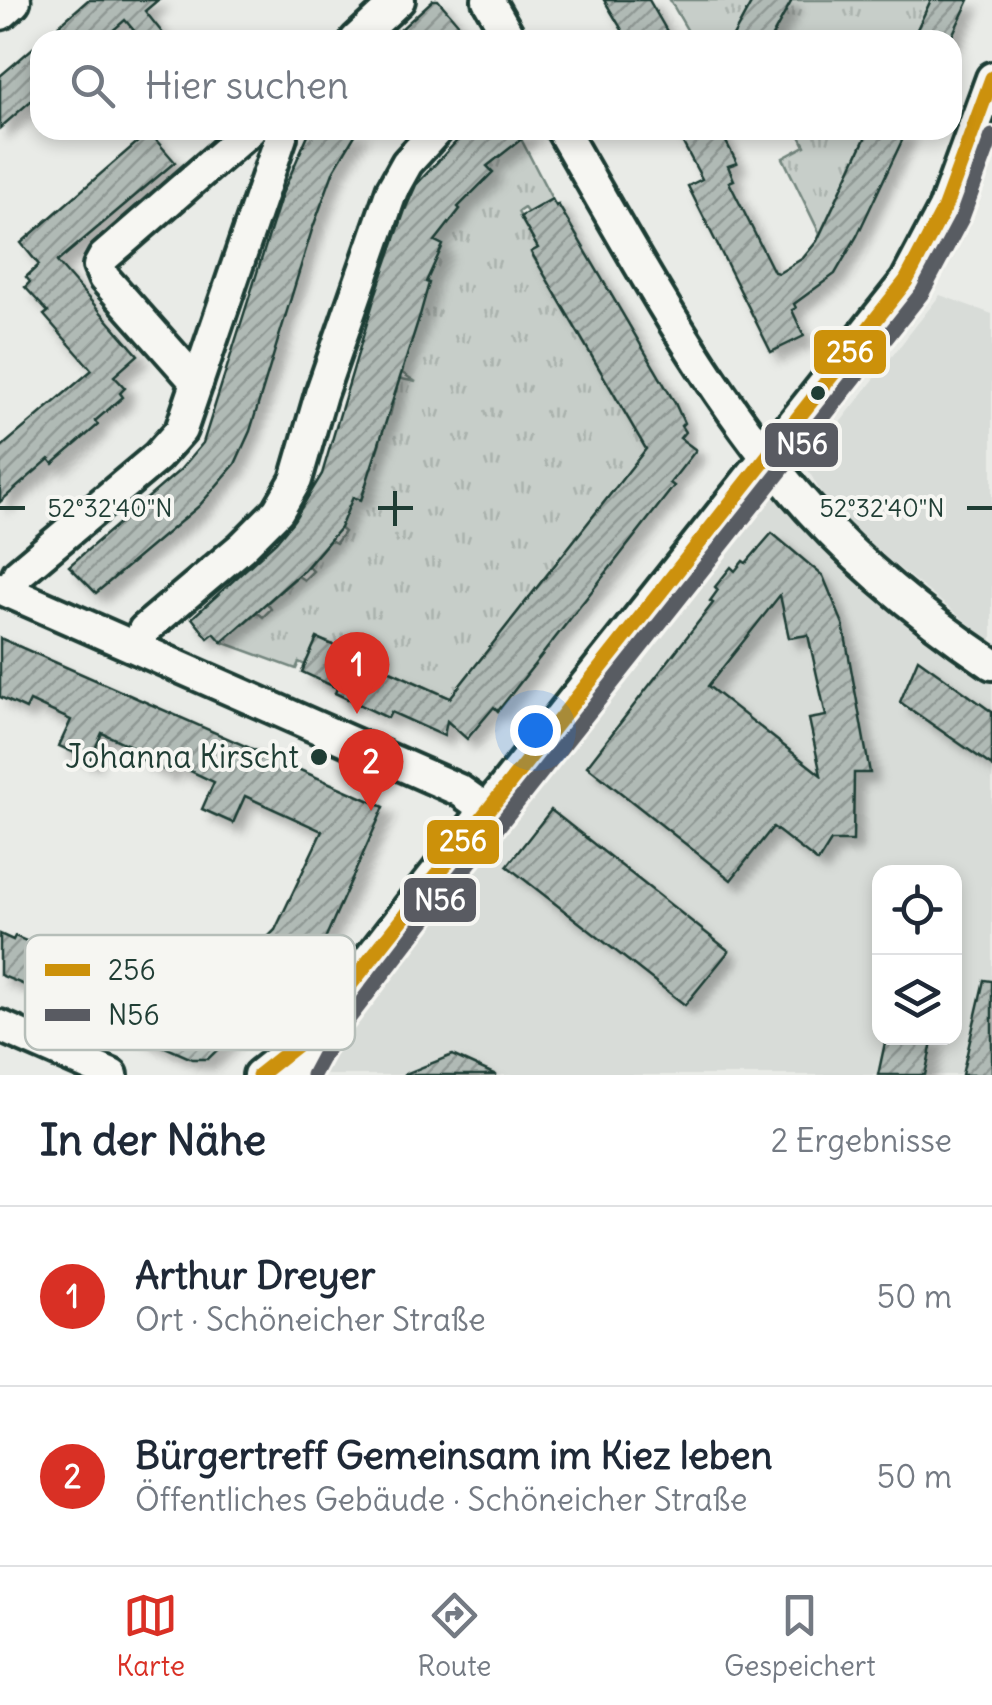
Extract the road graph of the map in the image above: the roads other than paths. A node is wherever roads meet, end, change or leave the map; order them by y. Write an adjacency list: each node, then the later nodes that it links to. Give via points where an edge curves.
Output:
1 (12, 0): 4 (main road)
2 (399, 0): 5 (street)
3 (488, 0): 6 (street)
4 (0, 10)
5 (367, 30)
6 (505, 30)
7 (992, 78): 13 (street, via 916,267)
8 (239, 140): 12 (street, via 99,266)
9 (280, 140): 12 (street)
10 (428, 140): 15 (street, via 392,190 296,480 278,510 144,630)
11 (559, 141): 13 (street)
12 (198, 383): 14 (street, via 169,444)
13 (766, 457): 16 (street, via 854,555); 17 (street)
14 (5, 590): 15 (street)
15 (136, 647): 17 (street, via 459,790)
16 (992, 664)
17 (487, 810): 18 (street)
18 (355, 978)
19 (0, 1026): 20 (street)
20 (25, 1037)
21 (55, 1050): 24 (street)
22 (290, 1050): 25 (street)
23 (304, 1050): 26 (street)
24 (112, 1075)
25 (259, 1075)
26 (291, 1075)

